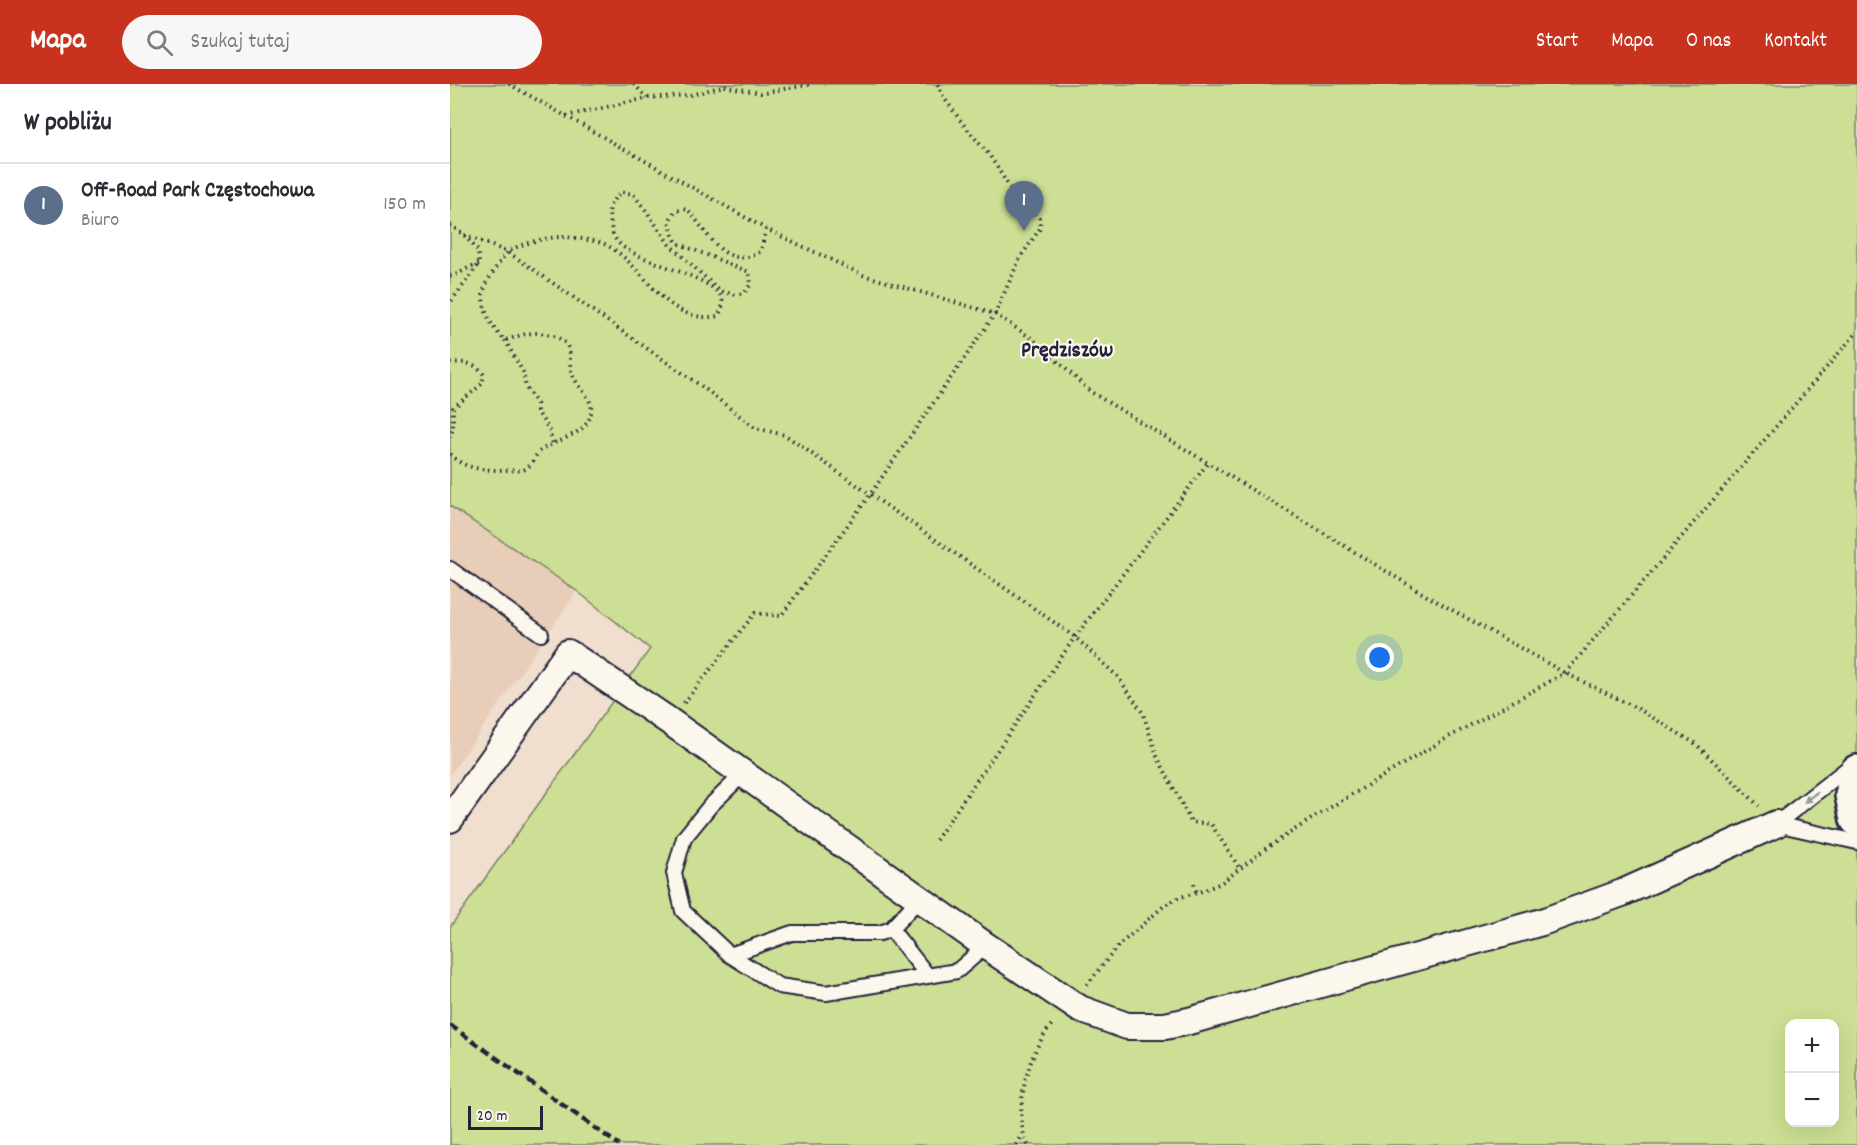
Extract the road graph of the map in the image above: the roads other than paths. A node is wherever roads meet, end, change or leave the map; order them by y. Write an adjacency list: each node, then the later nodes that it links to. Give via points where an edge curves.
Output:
1 (450, 569): 2 (lane)
2 (541, 634)
3 (1857, 761): 8 (lane, one-way to 8)
4 (1857, 772): 7 (street, via 1852,795)
5 (743, 774): 6 (street, via 568,653); 10 (street); 13 (lane, via 684,838 674,873 683,911)
6 (450, 819)
7 (1857, 819)
8 (1776, 824): 9 (lane); 12 (street, via 1622,893 1542,922 1165,1026 1127,1026 1080,1009)
9 (1857, 842)
10 (920, 898): 11 (lane); 12 (street)
11 (891, 929): 13 (lane, via 880,933 792,933); 14 (lane)
12 (986, 946): 14 (lane, via 957,971)
13 (730, 955): 14 (lane, via 779,986 826,993)
14 (928, 976)

